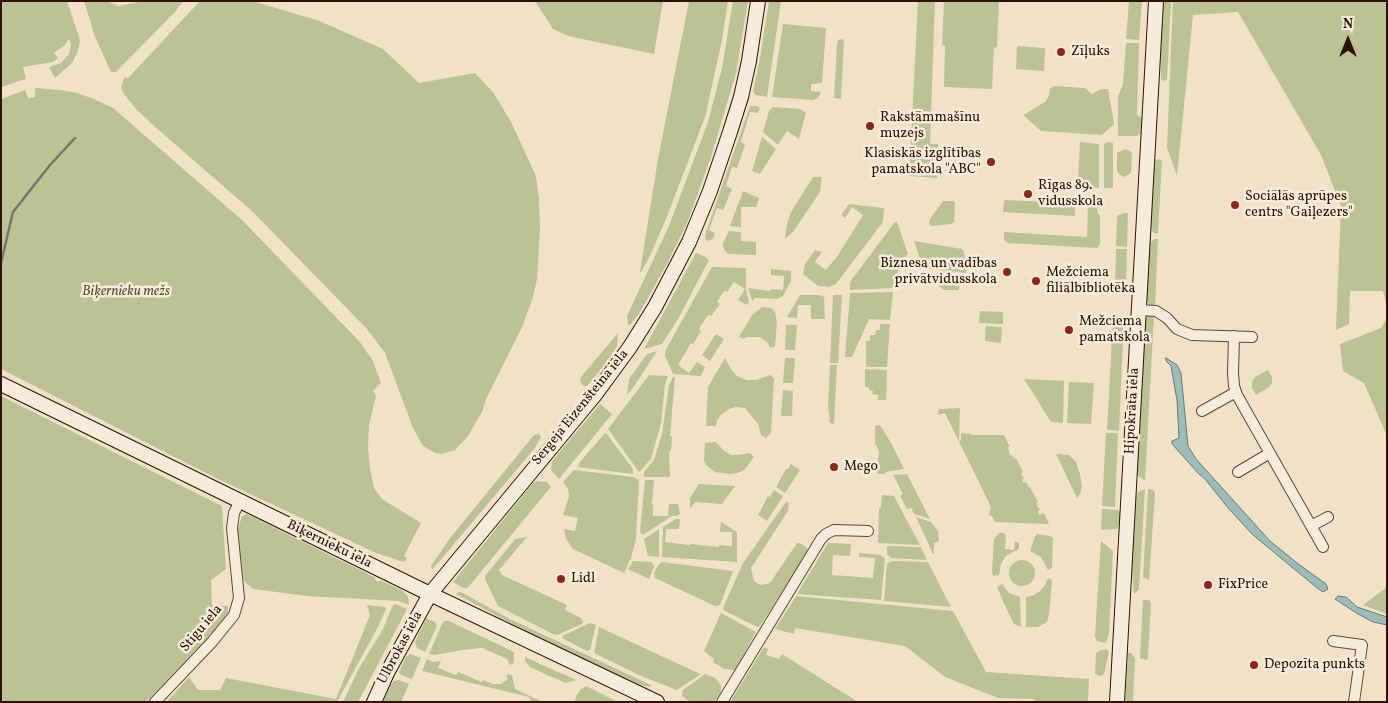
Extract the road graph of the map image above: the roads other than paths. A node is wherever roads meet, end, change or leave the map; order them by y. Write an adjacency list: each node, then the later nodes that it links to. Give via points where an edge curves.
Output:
1 (758, 1): 16 (street, Sergeja Eizenšteina iela, via 747,70 730,132 689,242 655,307 594,396)
2 (1156, 1): 3 (street, Hipokrāta iela)
3 (1139, 310): 4 (street, via 1156,311 1177,329 1192,335); 22 (street, Hipokrāta iela)
4 (1234, 336): 5 (street); 7 (street)
5 (1252, 337)
6 (1, 384): 11 (street, Biķernieku iela)
7 (1236, 392): 8 (street); 9 (street)
8 (1202, 411)
9 (1270, 453): 10 (street); 13 (street)
10 (1238, 472)
11 (240, 501): 16 (street, Biķernieku iela); 18 (street, Stigu iela, via 232,528 239,598 234,615)
12 (1328, 517): 13 (street)
13 (1311, 526): 15 (street)
14 (868, 531): 21 (street, via 834,530 826,534)
15 (1322, 547)
16 (430, 594): 19 (street, Ulbrokas iela); 20 (street, Biķernieku iela)
17 (1333, 641): 23 (street, via 1362,645)
18 (156, 702)
19 (374, 702)
20 (657, 702)
21 (722, 702)
22 (1117, 702)
23 (1354, 702)

